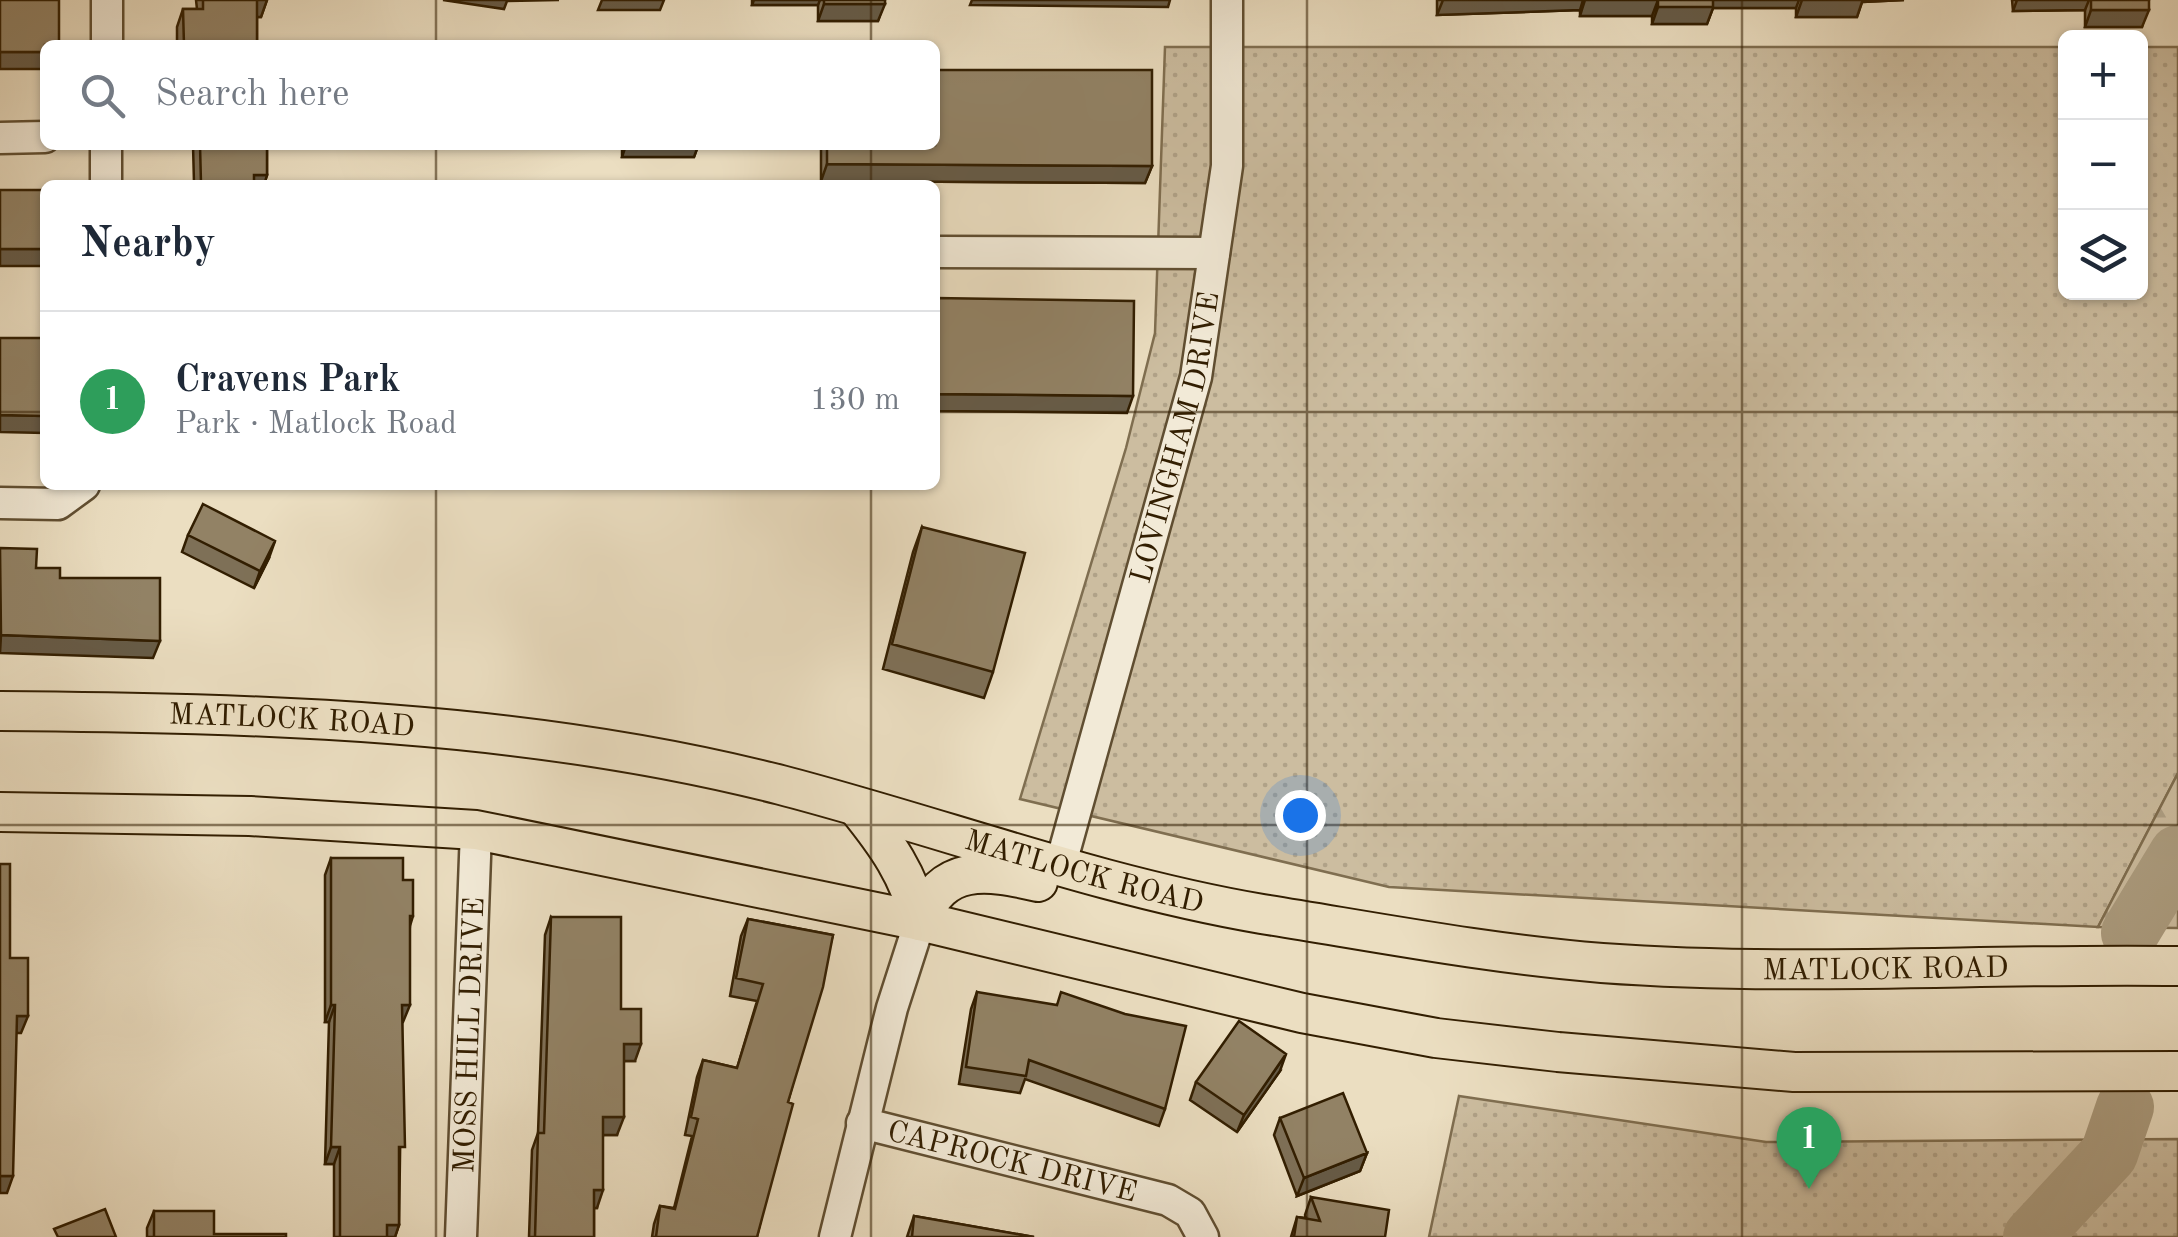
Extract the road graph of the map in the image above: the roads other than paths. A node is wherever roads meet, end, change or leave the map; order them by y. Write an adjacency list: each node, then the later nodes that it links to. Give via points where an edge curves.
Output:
1 (107, 0): 3 (street)
2 (1227, 0): 9 (street, LOVINGHAM DRIVE, via 1227,166)
3 (106, 40)
4 (0, 138): 5 (street)
5 (40, 138)
6 (106, 150): 7 (street)
7 (106, 180)
8 (940, 252): 9 (street)
9 (1214, 253): 16 (street, LOVINGHAM DRIVE, via 1196,378)
10 (77, 490): 11 (street, via 58,504)
11 (0, 504)
12 (0, 711): 13 (main road, MATLOCK ROAD, via 256,714 506,737 622,752)
13 (857, 808): 16 (main road, MATLOCK ROAD); 18 (main road, via 891,848)
14 (0, 812): 15 (main road, via 250,816)
15 (476, 830): 18 (main road); 22 (street, MOSS HILL DRIVE)
16 (1060, 867): 17 (main road, MATLOCK ROAD)
17 (1208, 904): 18 (main road, via 1180,914 1158,912 1001,873 965,874 930,896); 19 (main road, MATLOCK ROAD, via 1600,962 1797,970)
18 (920, 921): 20 (main road, via 1302,1013 1436,1038 1794,1072); 21 (street)
19 (2172, 966)
20 (2167, 1071)
21 (862, 1123): 23 (street); 24 (street, CAPROCK DRIVE, via 1168,1200 1190,1214)
22 (461, 1237)
23 (834, 1237)
24 (1202, 1237)

